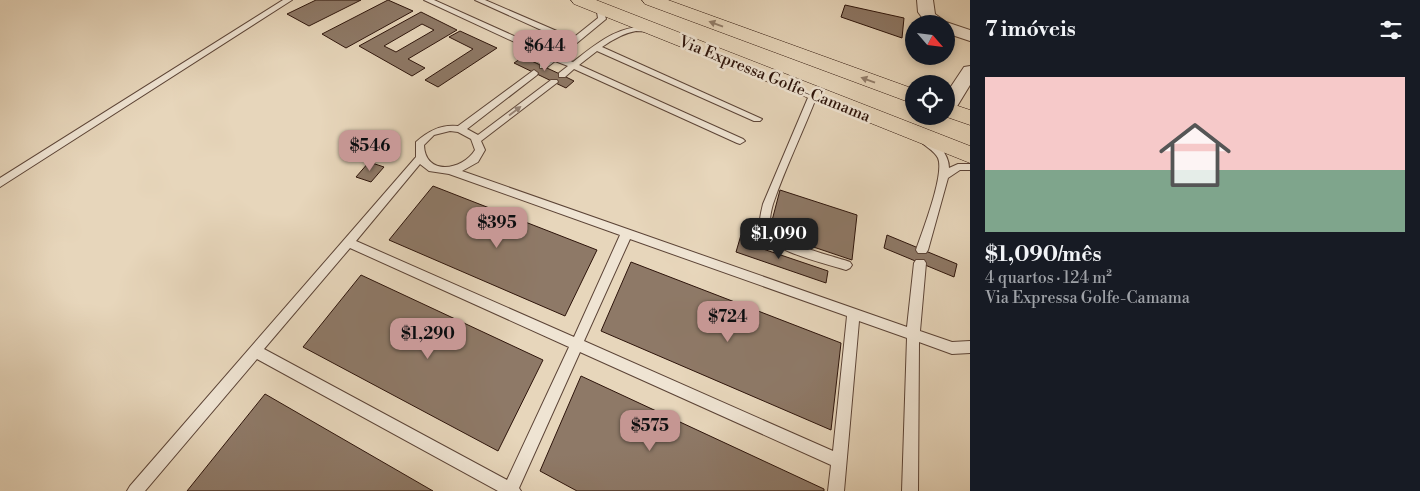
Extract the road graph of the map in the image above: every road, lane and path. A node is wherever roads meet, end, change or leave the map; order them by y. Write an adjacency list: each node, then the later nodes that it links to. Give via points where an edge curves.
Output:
1 (288, 0): 33 (lane)
2 (428, 0): 11 (lane)
3 (479, 0): 9 (lane)
4 (579, 0): 8 (highway, Via Expressa Golfe-Camama); 9 (lane, via 600,11 602,19)
5 (651, 0): 19 (highway, Via Expressa Golfe-Camama, one-way to 5)
6 (925, 0): 7 (street)
7 (926, 15)
8 (683, 40): 10 (lane, via 642,28 615,35); 18 (highway, Via Expressa Golfe-Camama)
9 (575, 42): 11 (lane)
10 (598, 48): 13 (lane); 23 (lane)
11 (555, 57): 12 (lane); 13 (lane)
12 (543, 66)
13 (575, 66): 16 (lane); 27 (lane)
14 (970, 71): 20 (street)
15 (534, 73): 24 (lane)
16 (562, 75)
17 (554, 82): 26 (lane, one-way to 17)
18 (814, 93): 25 (highway, Via Expressa Golfe-Camama); 36 (lane, via 768,204 765,222 768,232 777,241)
19 (905, 94)
20 (955, 95)
21 (955, 112): 22 (highway)
22 (970, 118)
23 (757, 119)
24 (460, 129): 26 (lane); 29 (lane, via 440,130 424,138 418,151)
25 (906, 130): 28 (highway, Via Expressa Golfe-Camama); 32 (lane, via 938,151 944,161)
26 (477, 140): 31 (lane, via 480,150 473,162)
27 (740, 141)
28 (970, 155)
29 (420, 158): 31 (lane, via 434,168); 35 (lane)
30 (970, 167): 32 (lane, via 958,166)
31 (449, 170): 34 (lane)
32 (943, 176): 38 (lane, via 921,256)
33 (0, 183)
34 (627, 233): 37 (lane); 39 (lane)
35 (348, 242): 39 (lane); 41 (lane)
36 (846, 264)
37 (854, 312): 38 (lane); 42 (lane)
38 (913, 334): 40 (lane, via 952,348); 46 (lane)
39 (577, 344): 42 (lane); 43 (lane)
40 (970, 347)
41 (255, 351): 43 (lane); 44 (lane)
42 (839, 461): 45 (lane)
43 (511, 490)
44 (136, 491)
45 (836, 491)
46 (910, 491)

